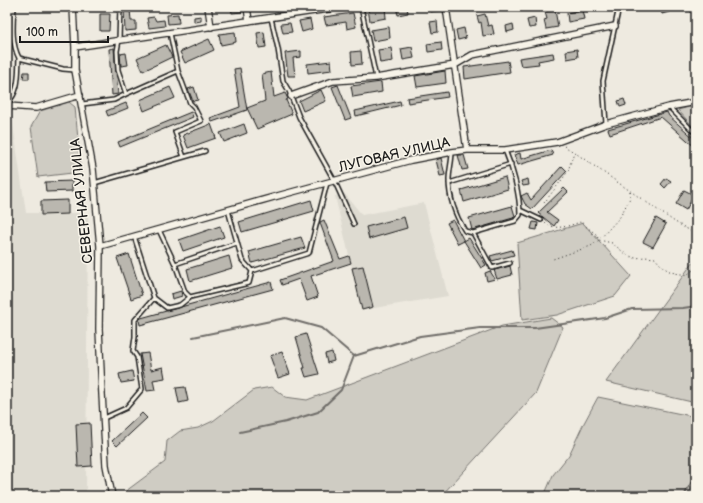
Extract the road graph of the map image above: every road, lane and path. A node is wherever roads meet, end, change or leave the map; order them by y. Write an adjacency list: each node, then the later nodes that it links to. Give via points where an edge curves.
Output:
1 (14, 7): 19 (lane, via 15,51)
2 (73, 7): 18 (street, СЕВЕРНАЯ УЛИЦА)
3 (120, 7): 17 (lane)
4 (208, 7): 14 (street)
5 (247, 7): 13 (street)
6 (296, 7): 11 (street)
7 (341, 7): 11 (street)
8 (361, 7): 23 (lane)
9 (446, 7): 20 (street)
10 (619, 7): 15 (lane)
11 (297, 13): 12 (street)
12 (270, 18): 13 (street); 26 (lane, via 282,81)
13 (249, 21): 14 (street)
14 (211, 26): 16 (street)
15 (615, 26): 20 (street, via 472,55); 32 (lane, via 603,81)
16 (170, 33): 17 (street); 22 (lane)
17 (119, 40): 18 (street); 24 (lane, via 118,70)
18 (75, 47): 21 (street, СЕВЕРНАЯ УЛИЦА)
19 (19, 58): 21 (lane); 28 (lane, via 16,90 13,98)
20 (455, 65): 23 (street); 35 (street)
21 (74, 70): 25 (street, СЕВЕРНАЯ УЛИЦА)
22 (178, 71): 24 (lane); 40 (lane, via 190,103 201,121 174,132)
23 (376, 78): 26 (street, via 333,81)
24 (126, 94): 29 (lane, via 114,100)
25 (80, 95): 29 (street, СЕВЕРНАЯ УЛИЦА); 30 (street, via 36,108)
26 (291, 96): 42 (lane)
27 (696, 102): 31 (street, ЛУГОВАЯ УЛИЦА)
28 (7, 103)
29 (82, 104): 43 (street, СЕВЕРНАЯ УЛИЦА)
30 (7, 106)
31 (669, 107): 32 (street, ЛУГОВАЯ УЛИЦА); 33 (lane)
32 (606, 124): 34 (street, ЛУГОВАЯ УЛИЦА)
33 (696, 134)
34 (557, 142): 36 (street, ЛУГОВАЯ УЛИЦА); 39 (path)
35 (467, 150): 36 (street, ЛУГОВАЯ УЛИЦА); 38 (street, ЛУГОВАЯ УЛИЦА)
36 (505, 150): 41 (lane)
37 (205, 151): 40 (lane)
38 (452, 152): 42 (street, ЛУГОВАЯ УЛИЦА); 45 (lane)
39 (574, 152): 46 (path); 47 (path, via 564,178)
40 (184, 157): 43 (lane)
41 (511, 164): 45 (lane); 49 (lane)
42 (334, 180): 44 (street, ЛУГОВАЯ УЛИЦА); 51 (lane)
43 (94, 183): 58 (street, СЕВЕРНАЯ УЛИЦА)
44 (327, 183): 48 (street, ЛУГОВАЯ УЛИЦА); 63 (lane, via 309,253)
45 (449, 183): 53 (lane, via 451,202 458,219 465,230)
46 (630, 191): 54 (path); 56 (path, via 630,198 620,217)
47 (544, 203)
48 (227, 210): 52 (street, ЛУГОВАЯ УЛИЦА); 57 (lane)
49 (520, 210): 50 (lane); 53 (lane, via 520,215 515,221)
50 (541, 220): 56 (path, via 552,227 582,223 596,234)
51 (354, 224)
52 (159, 229): 55 (street, ЛУГОВАЯ УЛИЦА); 61 (lane)
53 (473, 234): 60 (lane, via 492,268)
54 (696, 234)
55 (134, 236): 58 (street, ЛУГОВАЯ УЛИЦА); 65 (lane)
56 (599, 240): 59 (path, via 591,246); 62 (path, via 612,243 635,258 655,258 662,267 674,274 688,274)
57 (237, 243): 61 (lane); 63 (lane, via 242,260)
58 (100, 246): 66 (street, СЕВЕРНАЯ УЛИЦА, via 99,329)
59 (553, 259)
60 (510, 262)
61 (175, 264): 64 (lane, via 184,292)
62 (696, 269)
63 (252, 271): 64 (lane, via 249,284)
64 (190, 297): 65 (lane, via 180,304 167,308)
65 (154, 298): 66 (lane, via 135,320 133,351 137,357 142,389 126,408)
66 (103, 418): 67 (street, СЕВЕРНАЯ УЛИЦА, via 106,465)
67 (112, 496)

